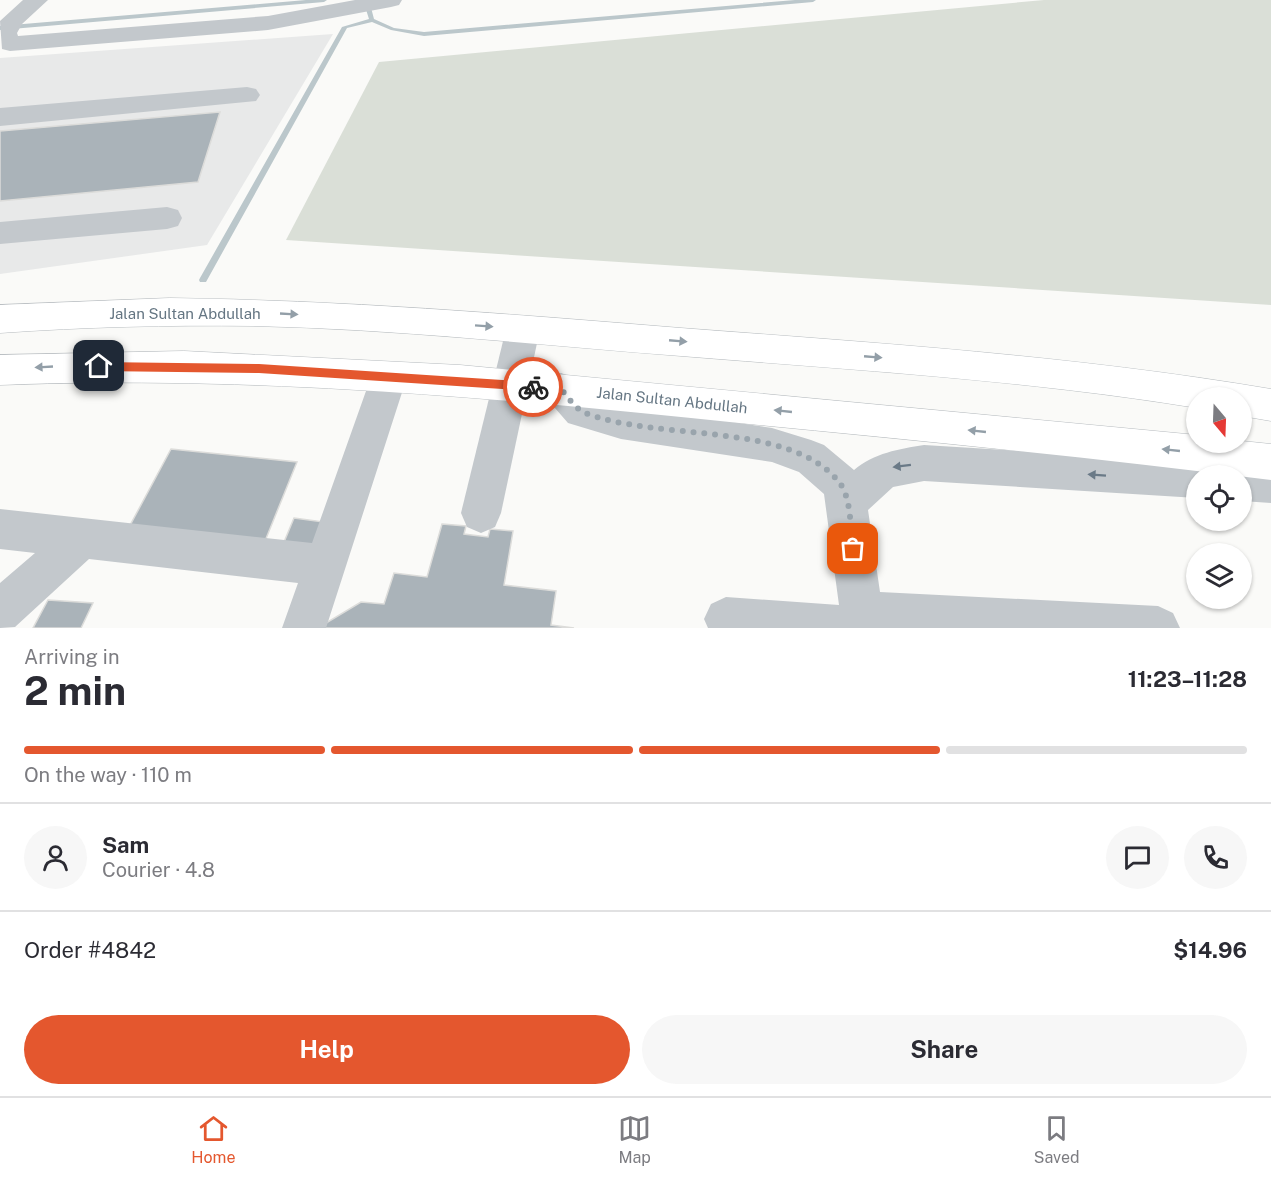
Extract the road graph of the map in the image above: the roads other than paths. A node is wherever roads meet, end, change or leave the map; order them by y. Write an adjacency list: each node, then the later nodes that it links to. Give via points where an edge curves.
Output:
1 (37, 0): 2 (street, via 9,30 10,44 268,23)
2 (391, 0)
3 (246, 95): 4 (street)
4 (0, 117)
5 (167, 218): 6 (street)
6 (0, 233)
7 (0, 319): 8 (main road, Jalan Sultan Abdullah, one-way to 8, via 77,313 232,311)
8 (523, 329): 11 (street); 13 (main road, Jalan Sultan Abdullah, one-way to 13, via 1006,368)
9 (0, 370): 10 (main road, Jalan Sultan Abdullah, one-way to 9, via 160,366)
10 (389, 377): 11 (main road, Jalan Sultan Abdullah); 24 (street)
11 (512, 385): 12 (main road, Jalan Sultan Abdullah); 21 (street)
12 (561, 389): 16 (main road, Jalan Sultan Abdullah, one-way to 12); 20 (street, via 581,411 621,422 772,445 811,458 840,483)
13 (1186, 392)
14 (1252, 402): 15 (main road)
15 (1271, 405)
16 (1271, 462)
17 (1186, 479): 20 (street, one-way to 20, via 924,463 890,467 870,477)
18 (1252, 483): 19 (street)
19 (1271, 484)
20 (847, 504): 28 (street)
21 (481, 513)
22 (0, 529): 23 (street)
23 (82, 538): 24 (street); 25 (street)
24 (325, 565): 29 (street)
25 (0, 612)
26 (726, 619): 28 (street)
27 (918, 622): 28 (street); 30 (street)
28 (861, 623)
29 (304, 628)
30 (1158, 628)

